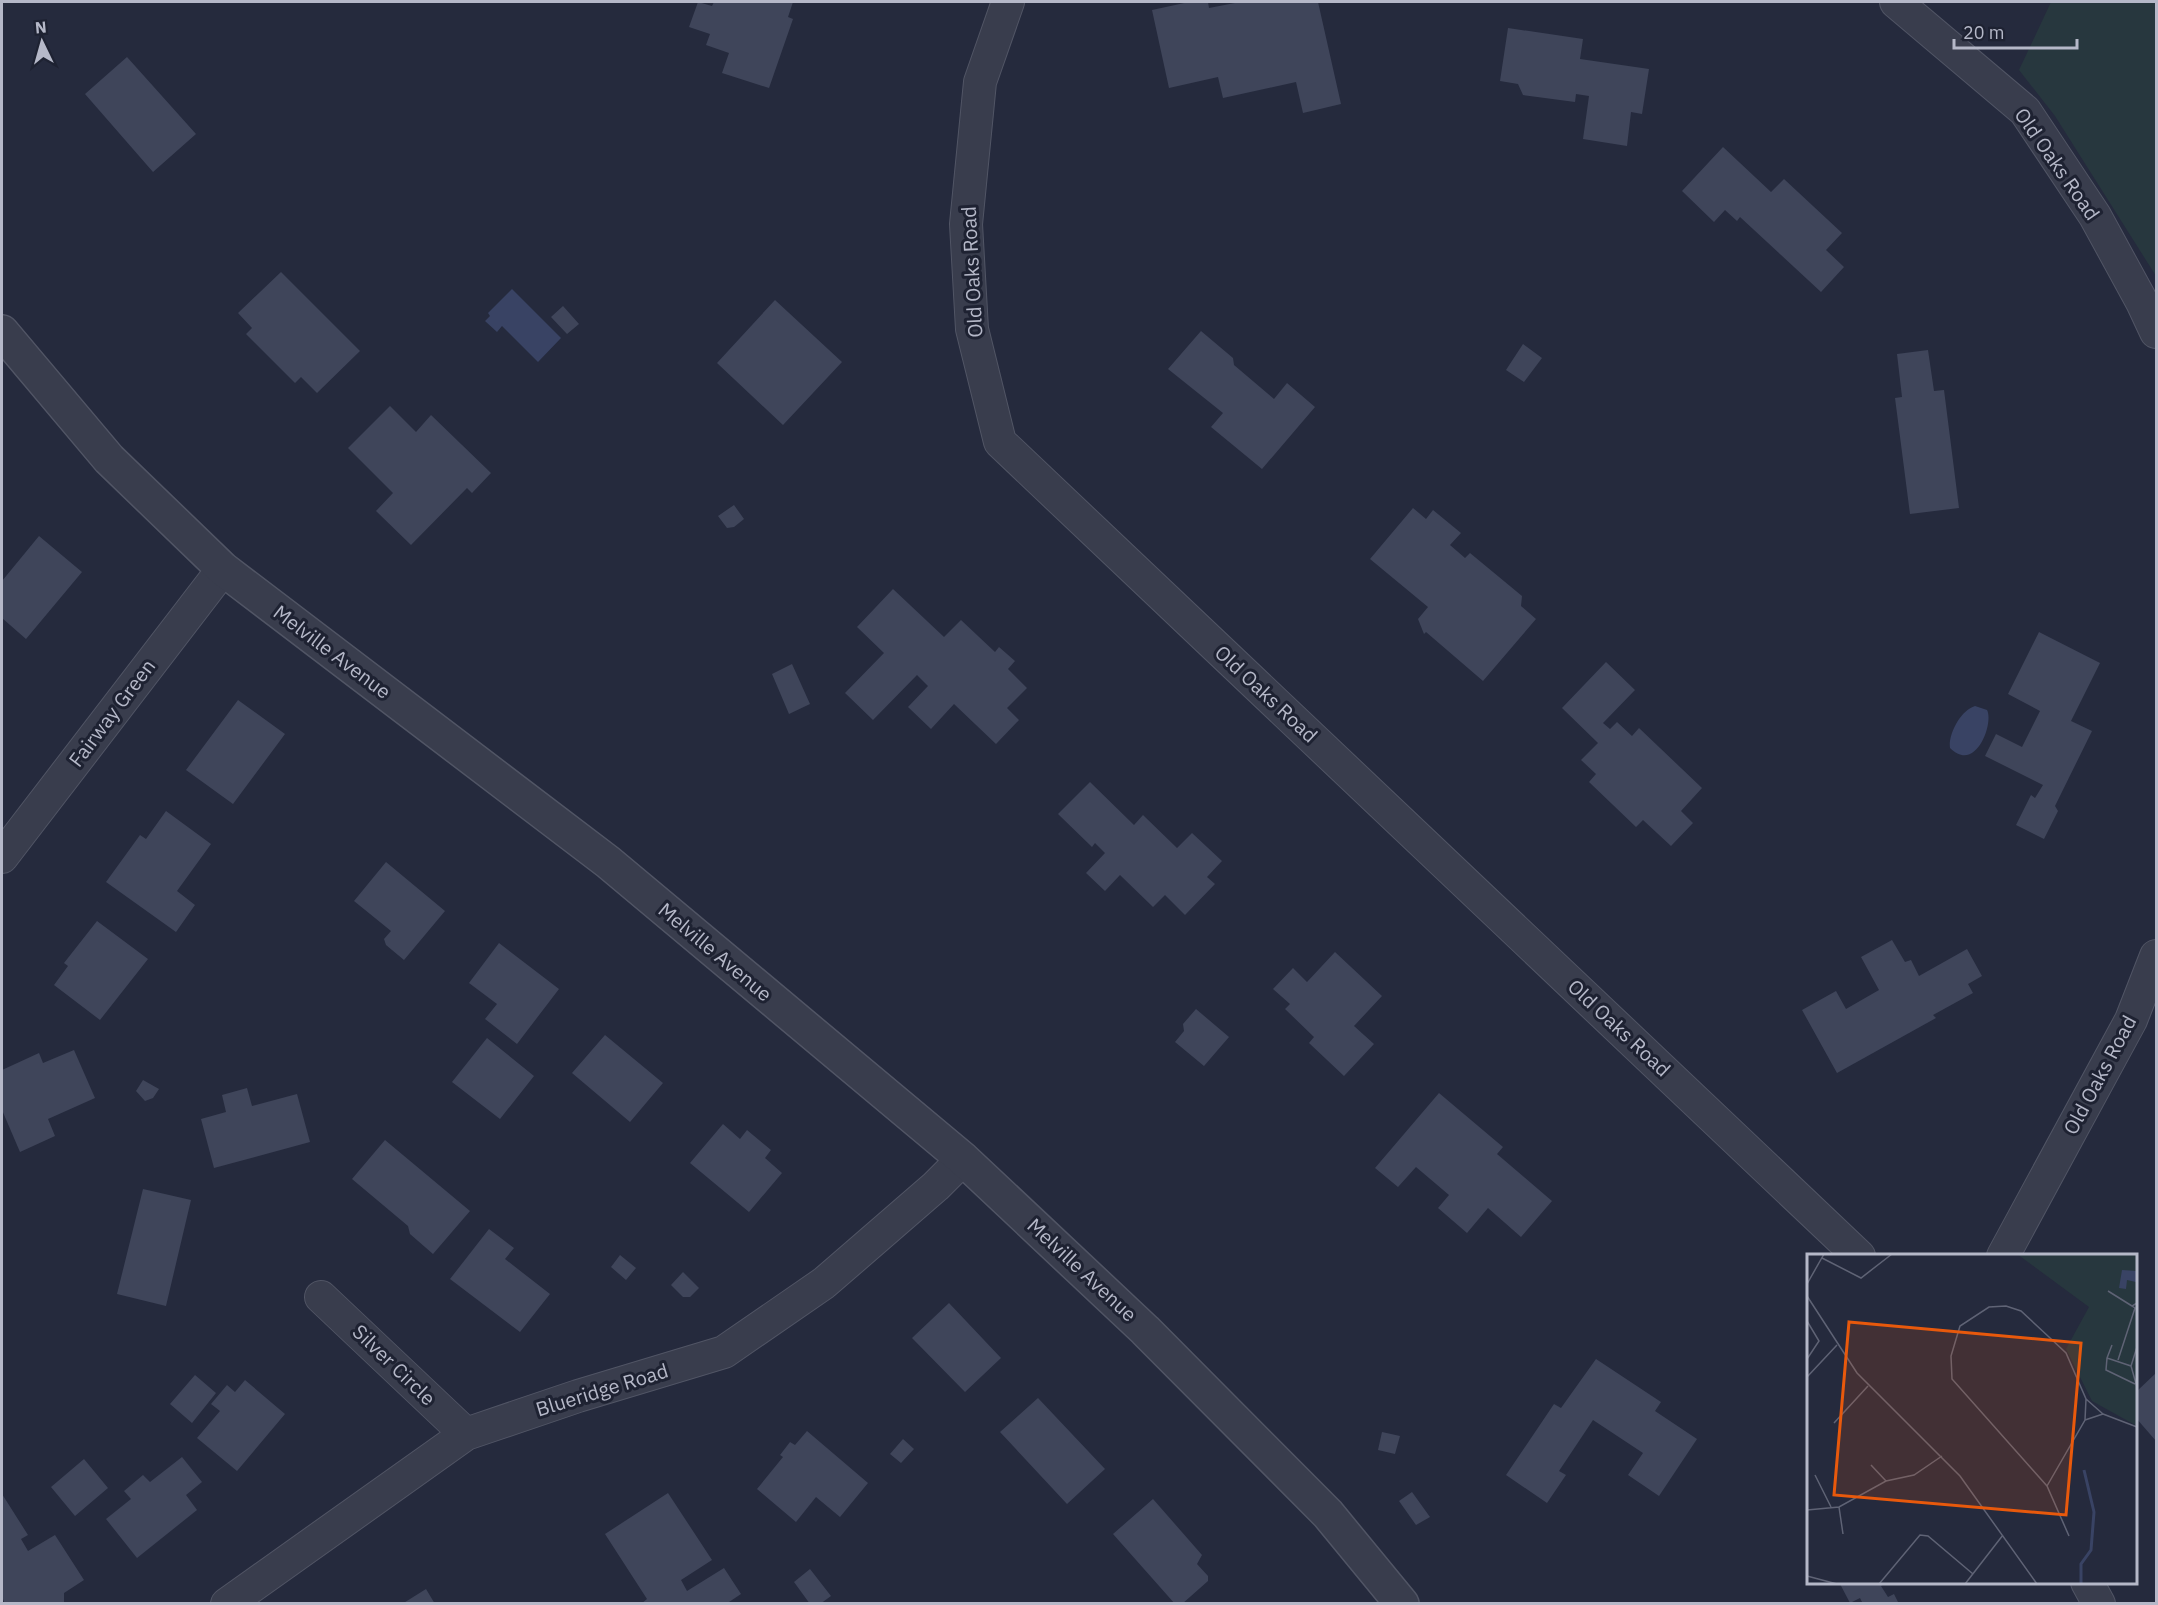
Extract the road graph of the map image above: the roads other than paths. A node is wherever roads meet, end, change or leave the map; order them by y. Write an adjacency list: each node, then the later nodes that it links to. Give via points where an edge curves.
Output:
1 (1008, 2): 9 (street, Old Oaks Road, via 980,82 966,224 972,329 1000,442)
2 (1896, 2): 4 (street, Old Oaks Road, via 2025,111 2095,216)
3 (2, 332): 5 (street, Melville Avenue, via 109,459)
4 (2157, 332)
5 (223, 569): 6 (street, Fairway Green); 8 (street, Melville Avenue, via 608,862)
6 (2, 857)
7 (2157, 956): 10 (street, Old Oaks Road, via 2131,1020)
8 (963, 1159): 12 (street, Blueridge Road, via 824,1283 724,1352); 15 (street, Melville Avenue, via 1145,1330 1328,1514)
9 (1856, 1254)
10 (2004, 1254)
11 (321, 1297): 12 (street, Silver Circle)
12 (466, 1434): 14 (street, Blueridge Road)
13 (2088, 1584): 16 (street)
14 (227, 1604)
15 (1402, 1604)
16 (2099, 1604)

